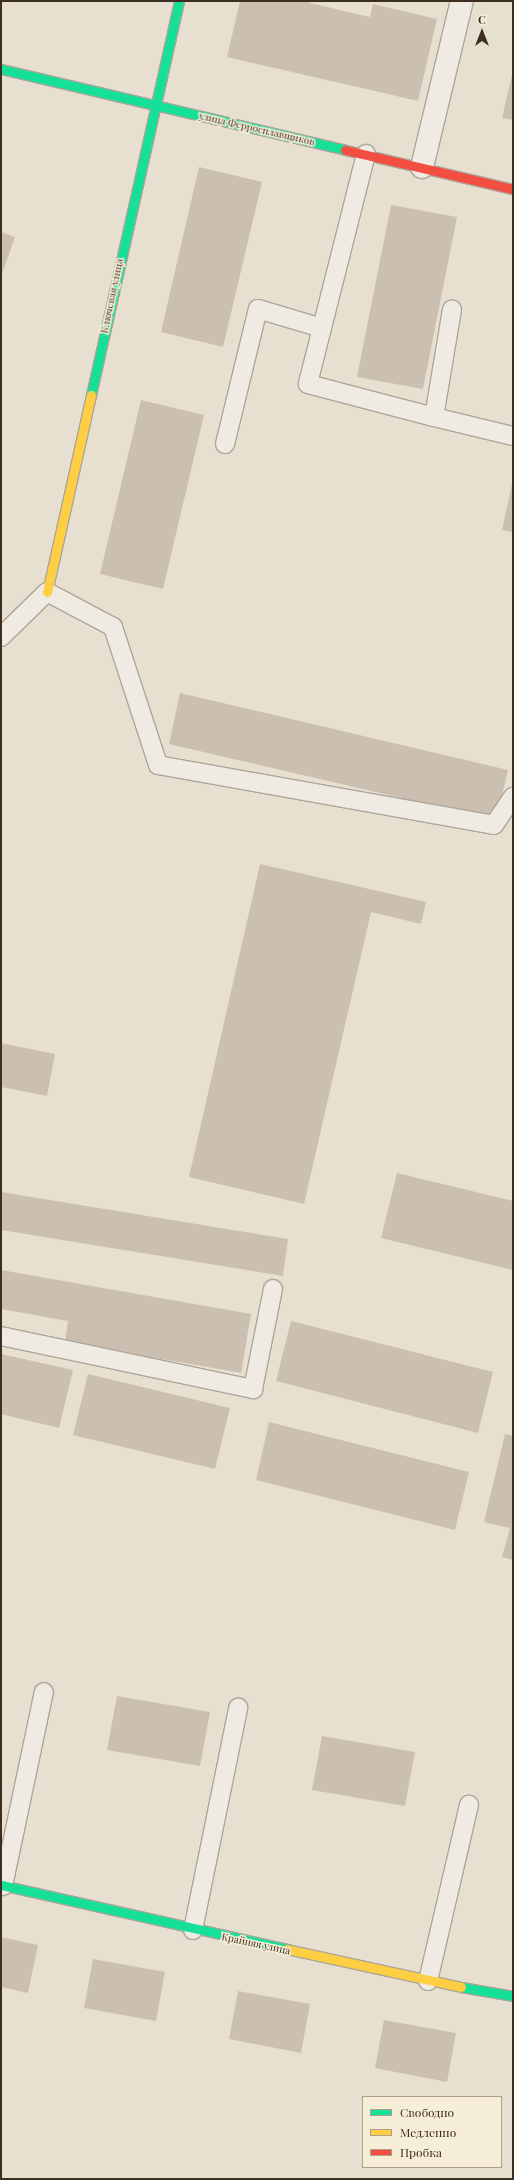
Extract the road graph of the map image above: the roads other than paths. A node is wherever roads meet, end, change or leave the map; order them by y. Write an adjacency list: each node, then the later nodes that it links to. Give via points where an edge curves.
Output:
1 (178, 1): 4 (street, Ключевая улица)
2 (462, 1): 6 (street)
3 (1, 69): 4 (street, улица Ферросплавщиков)
4 (155, 105): 5 (street, улица Ферросплавщиков); 13 (street, Ключевая улица)
5 (366, 154): 6 (street, улица Ферросплавщиков); 9 (lane)
6 (422, 167): 7 (street, улица Ферросплавщиков)
7 (513, 189)
8 (452, 308): 10 (lane)
9 (322, 328): 10 (lane, via 308,384); 12 (lane, via 258,309)
10 (434, 418): 11 (lane)
11 (513, 436)
12 (225, 444)
13 (47, 592): 14 (lane); 15 (lane, via 113,627 158,765 494,825)
14 (1, 637)
15 (513, 797)
16 (273, 1289): 17 (lane, via 253,1389)
17 (1, 1336)
18 (44, 1692): 21 (lane)
19 (238, 1708): 22 (lane)
20 (469, 1805): 23 (lane)
21 (2, 1885): 22 (street, Крайняя улица)
22 (193, 1930): 23 (street, Крайняя улица)
23 (428, 1981): 24 (street, Крайняя улица)
24 (513, 1996)

